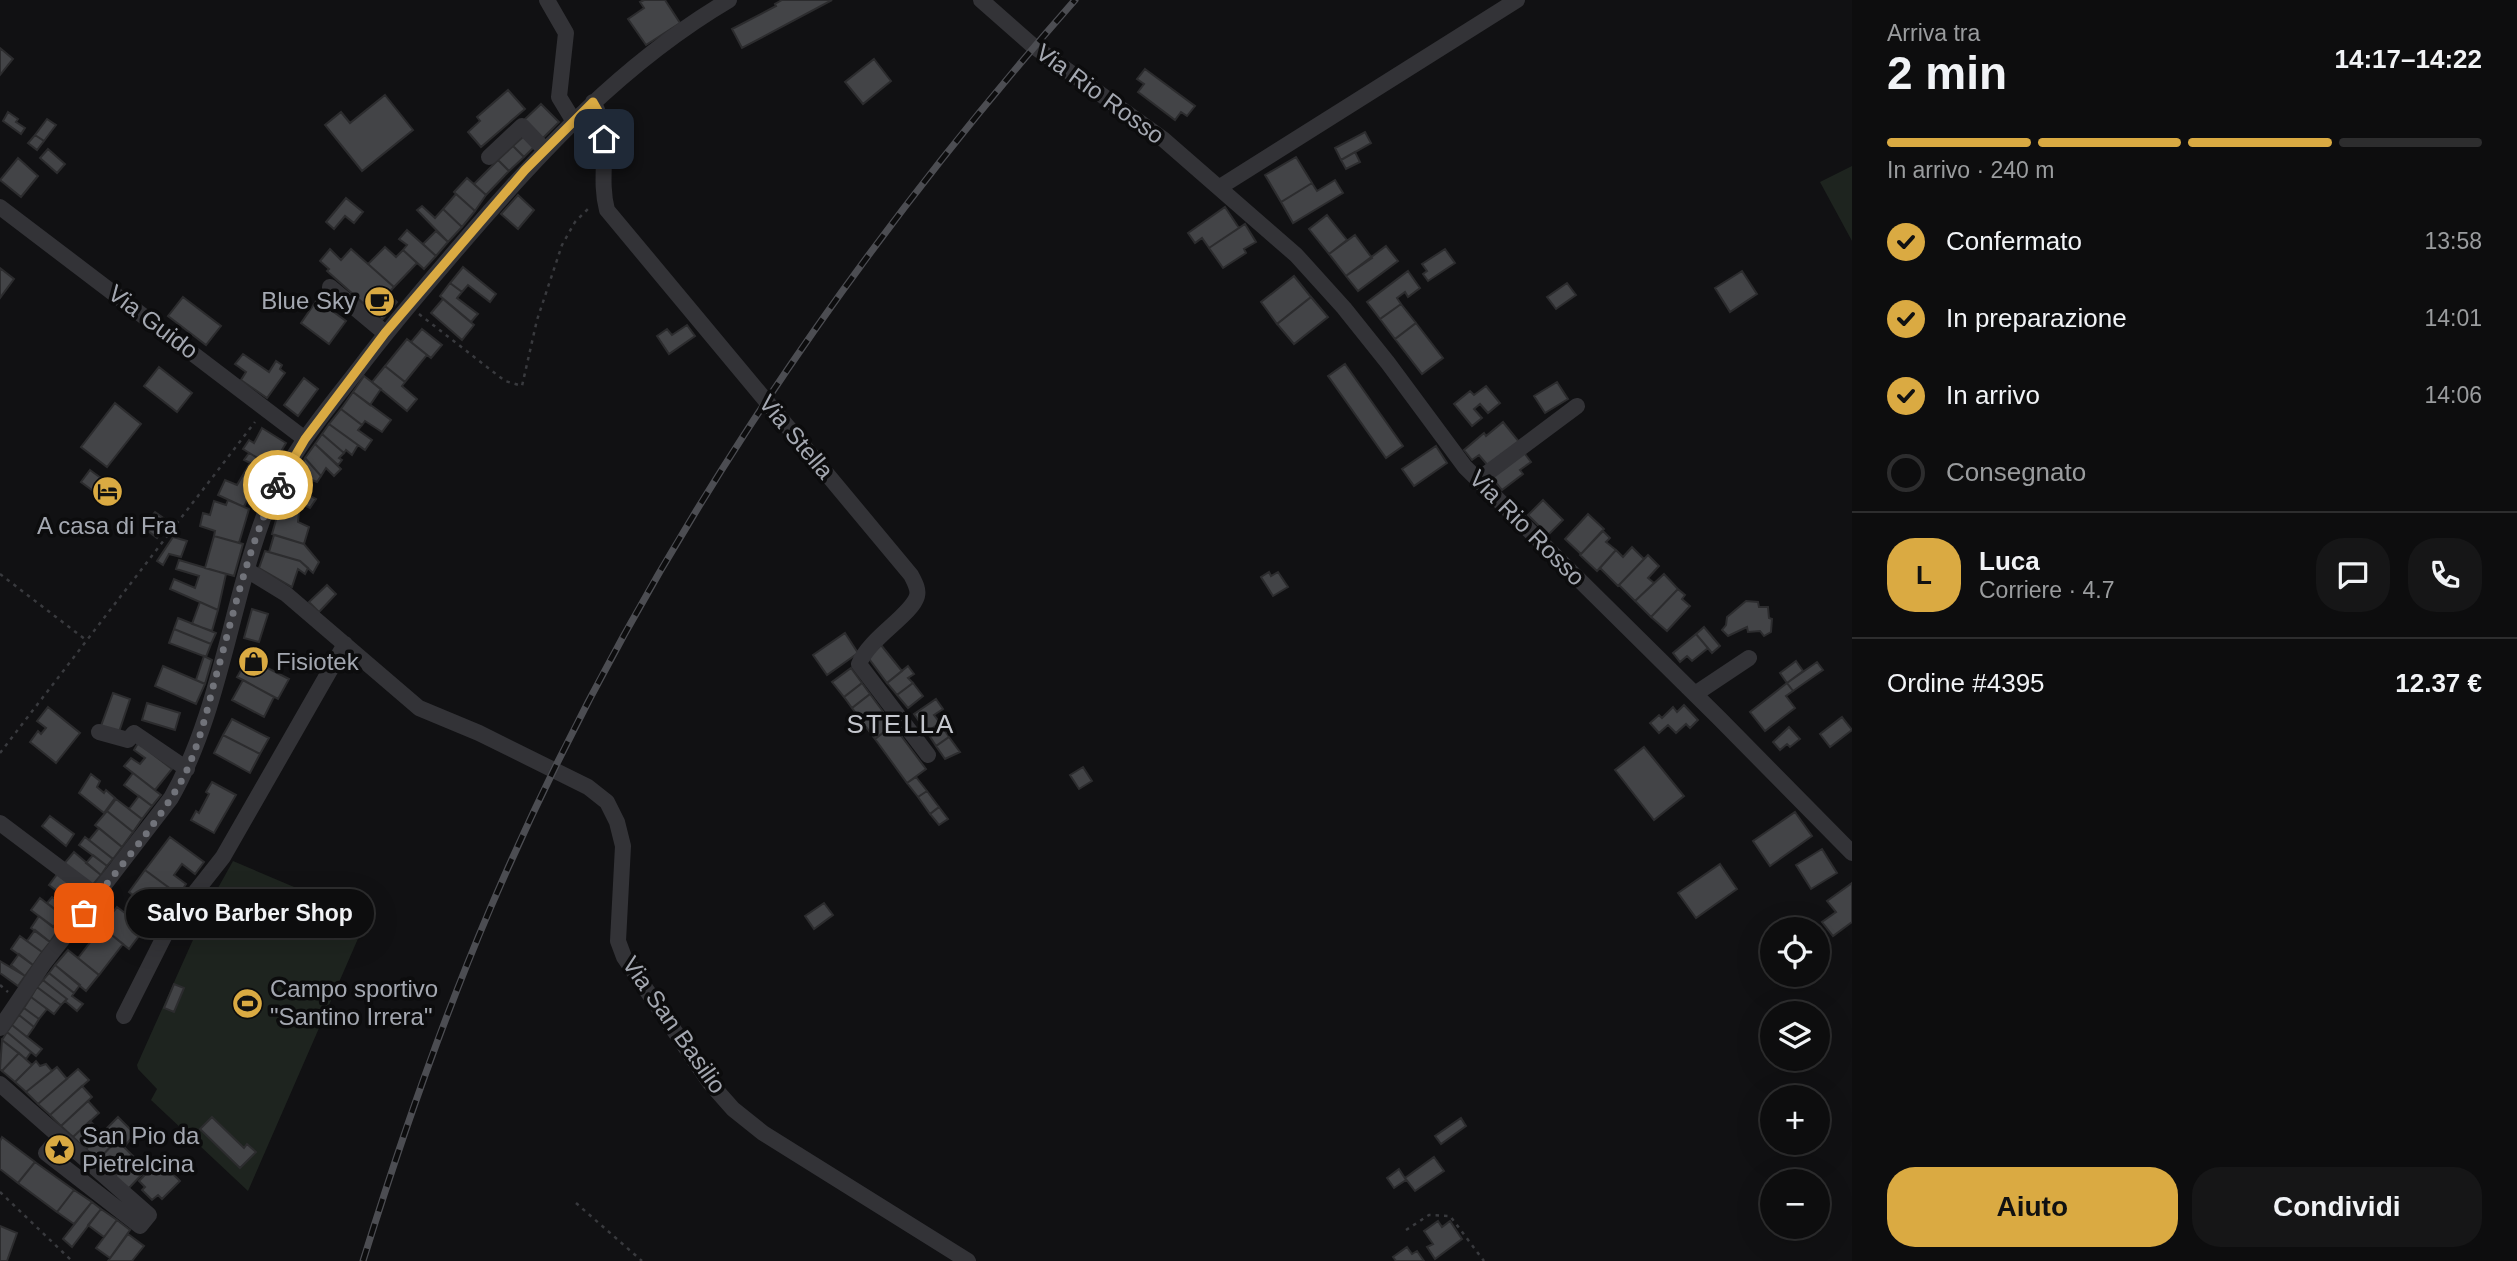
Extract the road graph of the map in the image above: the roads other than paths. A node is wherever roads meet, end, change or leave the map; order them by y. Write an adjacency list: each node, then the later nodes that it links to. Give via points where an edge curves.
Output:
1 (547, 0): 6 (street, via 566,33 559,97)
2 (729, 0): 5 (street, via 649,54)
3 (981, 0): 9 (street, Via Rio Rosso, via 1032,45 1163,139)
4 (1517, 0): 9 (street)
5 (593, 102): 6 (street); 21 (street, Via Stella, via 602,118 607,210 911,575 917,596 911,607 864,651 859,664)
6 (573, 120): 7 (street)
7 (544, 149): 8 (street, via 522,126); 12 (street)
8 (489, 157)
9 (1220, 187): 15 (street, Via Rio Rosso, via 1296,255 1344,308)
10 (0, 207): 14 (street, Via Guido)
11 (330, 286): 12 (street)
12 (385, 333): 14 (street)
13 (1577, 406): 15 (street)
14 (305, 439): 16 (street, via 270,502)
15 (1478, 480): 19 (street, Via Rio Rosso)
16 (247, 570): 17 (street, Via San Basilio, via 286,594); 22 (street)
17 (345, 644): 26 (street, via 223,857 171,923); 30 (street, Via San Basilio, via 419,708 588,787 607,802 623,846 618,941 624,957 710,1083 763,1133)
18 (1749, 658): 19 (street)
19 (1695, 694): 24 (street, Via Rio Rosso)
20 (99, 732): 22 (street, via 128,740 134,733)
21 (929, 755)
22 (187, 769): 25 (street, via 171,798)
23 (0, 823): 25 (street)
24 (1852, 853)
25 (97, 896): 27 (street)
26 (124, 1016)
27 (0, 1028)
28 (0, 1084): 29 (street)
29 (59, 1138): 29 (street, via 46,1153 140,1226 149,1215)
30 (968, 1261)

